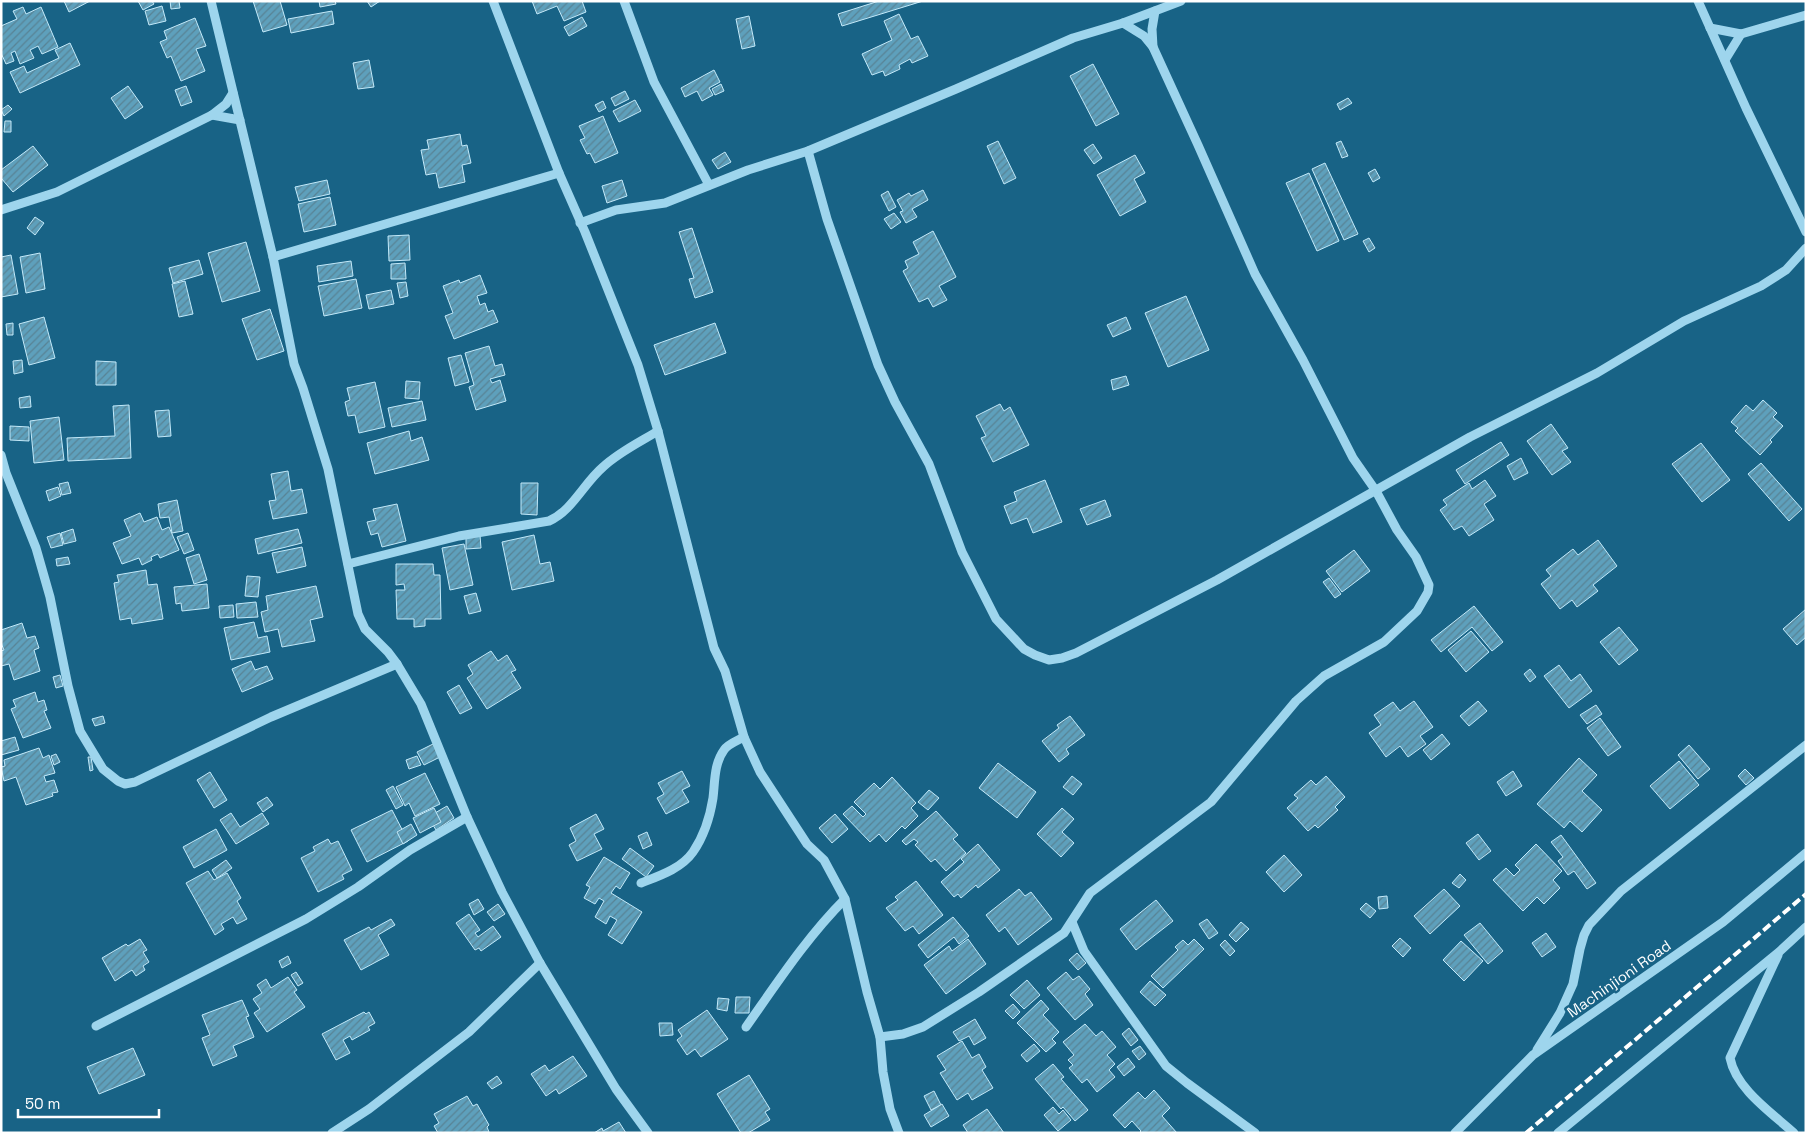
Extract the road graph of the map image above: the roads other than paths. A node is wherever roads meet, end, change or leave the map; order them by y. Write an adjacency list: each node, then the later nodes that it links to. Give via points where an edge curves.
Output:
1 (211, 1): 13 (street)
2 (493, 1): 17 (street)
3 (624, 1): 18 (street, via 654,82)
4 (1181, 1): 6 (street)
5 (1698, 1): 9 (street)
6 (1155, 11): 8 (street); 11 (street)
7 (1806, 14): 10 (street)
8 (1123, 23): 11 (street, via 1144,36); 16 (street, via 1073,38)
9 (1710, 28): 10 (street); 12 (street)
10 (1741, 34): 12 (street)
11 (1153, 47): 29 (street, via 1255,274 1354,458)
12 (1724, 60): 20 (street)
13 (233, 93): 14 (street, via 226,104); 15 (street)
14 (212, 115): 15 (street); 19 (street, via 57,192)
15 (240, 120): 25 (street)
16 (808, 150): 18 (street); 29 (street, via 827,219 878,365 929,464 962,552 996,619 1024,649 1049,660 1076,653 1217,580)
17 (559, 173): 22 (street); 25 (street)
18 (709, 185): 22 (street, via 665,203 616,210)
19 (1, 210)
20 (1796, 210): 21 (street); 23 (street)
21 (1806, 213)
22 (580, 223): 26 (street, via 638,365)
23 (1806, 232)
24 (1806, 248): 29 (street, via 1775,278 1684,322 1597,373 1470,437)
25 (273, 256): 30 (street, via 294,364 328,469)
26 (658, 431): 30 (street, via 603,466 567,509 549,521 458,536); 32 (street, via 714,648)
27 (1, 455): 28 (street)
28 (4, 473): 31 (street, via 36,548 80,731 103,769 118,782 135,782 272,717)
29 (1376, 491): 38 (street, via 1425,574 1428,592 1417,611 1384,642 1324,676 1296,701 1211,802 1099,885 1083,902)
30 (348, 564): 31 (street, via 354,602 365,629)
31 (397, 664): 34 (street, via 422,704)
32 (744, 737): 36 (street, via 726,748 720,757 709,817 692,853 677,866); 37 (street, via 760,772 807,844 824,860)
33 (1806, 745): 45 (street, via 1621,891 1589,925 1570,991)
34 (467, 817): 41 (street); 42 (street, via 410,850 306,919)
35 (1806, 853): 45 (street, Machinjioni Road, via 1723,922)
36 (641, 883)
37 (845, 899): 43 (street); 44 (street)
38 (1072, 922): 44 (street, via 1064,933 1010,972 948,1011 915,1030); 49 (street, via 1084,951 1166,1066)
39 (1806, 928): 40 (street)
40 (1779, 952): 51 (street); 52 (street, via 1730,1058 1748,1092)
41 (540, 963): 46 (street, via 469,1032 369,1110); 47 (street, via 616,1089)
42 (96, 1026)
43 (746, 1027)
44 (880, 1037): 48 (street, via 890,1110)
45 (1533, 1055): 50 (street, Machinjioni Road)
46 (332, 1133)
47 (648, 1133)
48 (899, 1133)
49 (1256, 1133)
50 (1455, 1133)
51 (1558, 1133)
52 (1794, 1133)

